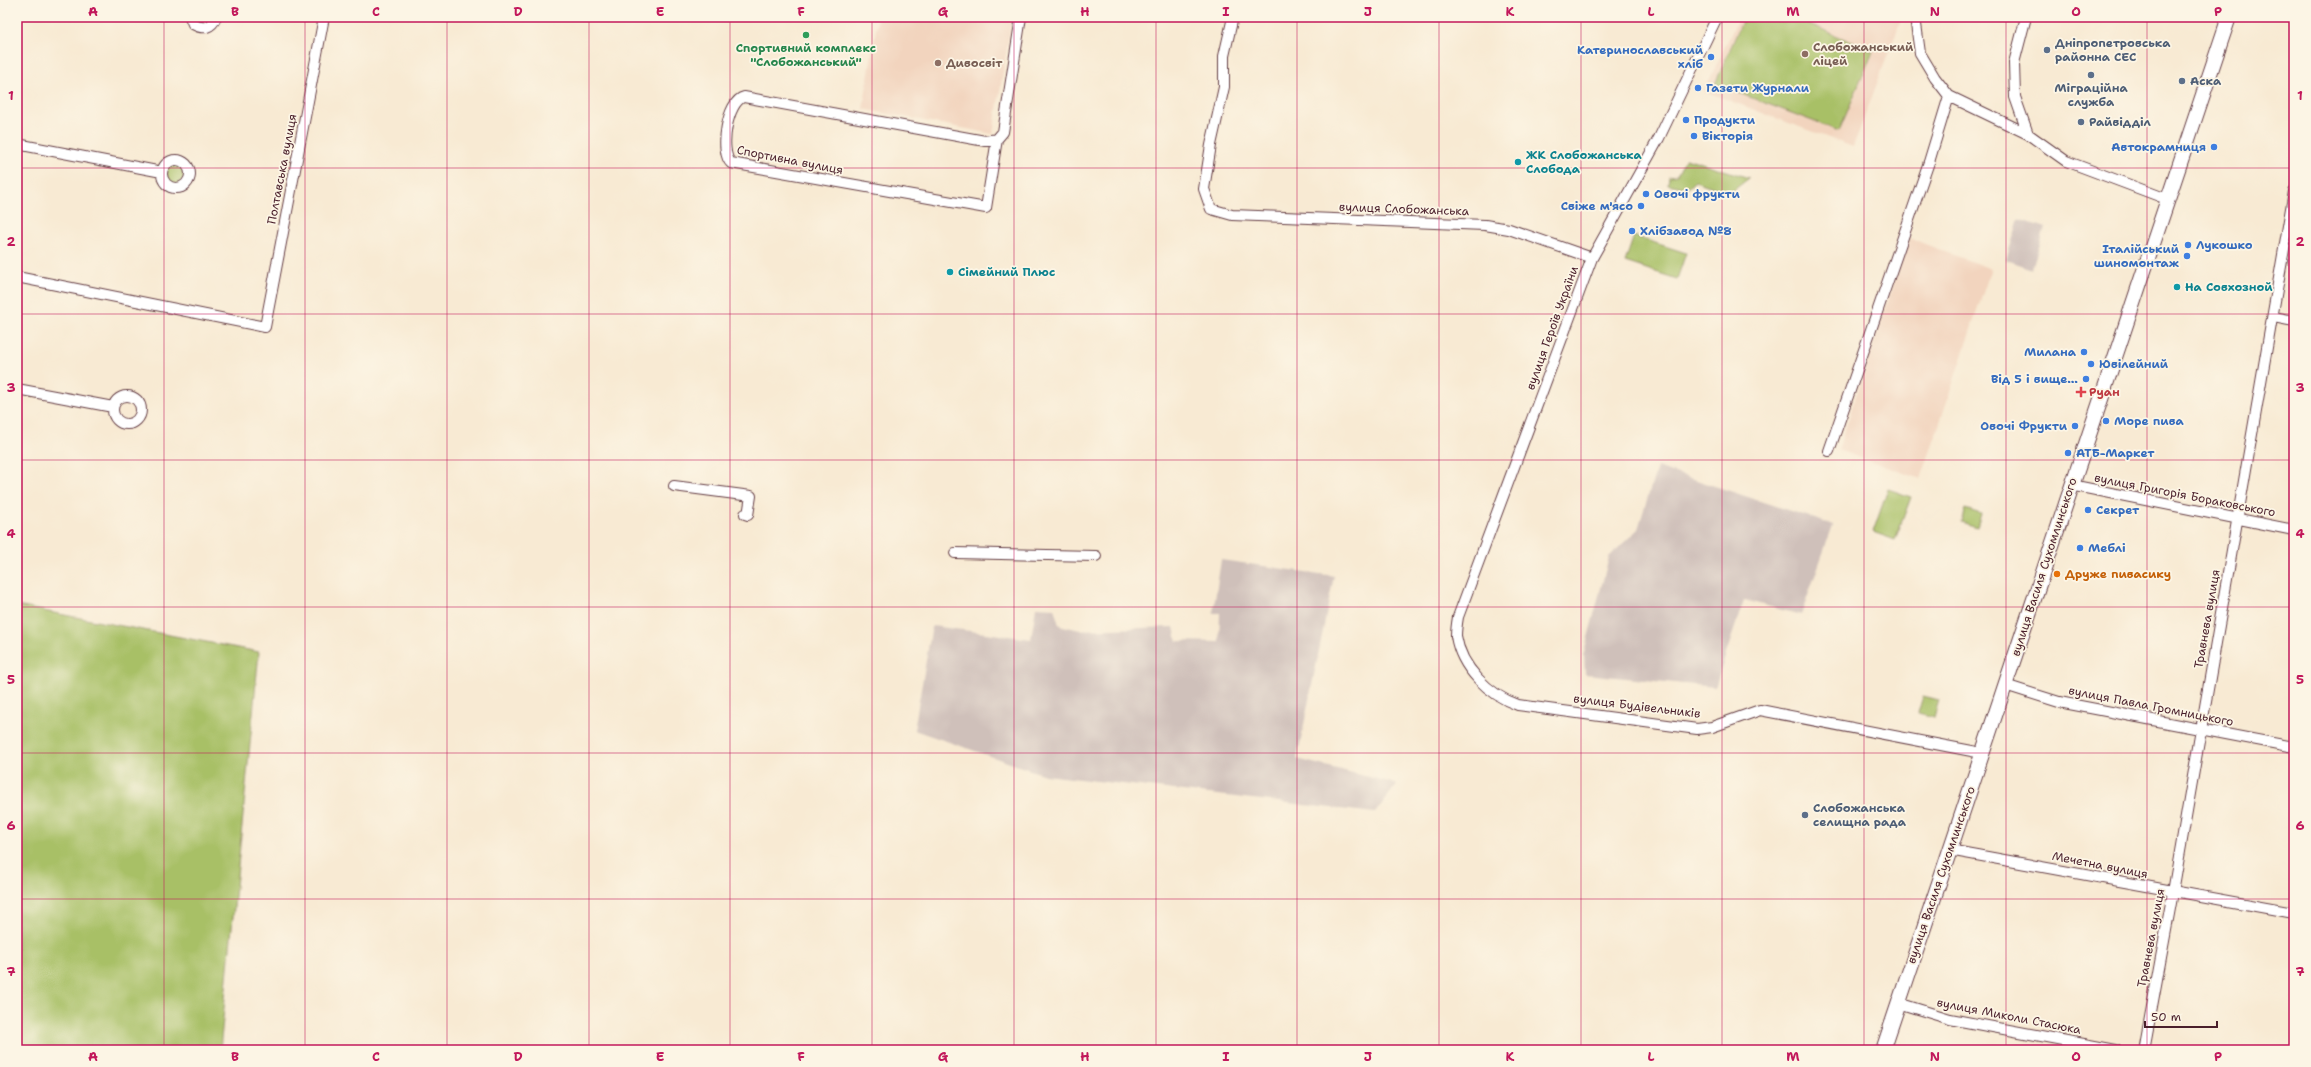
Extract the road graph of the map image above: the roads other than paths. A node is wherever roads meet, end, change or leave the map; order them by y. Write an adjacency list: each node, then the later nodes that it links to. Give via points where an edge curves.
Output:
1 (190, 17): 2 (street, via 193,24 204,28 210,26)
2 (216, 17)
3 (324, 17): 20 (street, Полтавська вулиця, via 265,327)
4 (1021, 17): 14 (street, Спортивна вулиця, via 1003,132)
5 (1233, 17): 19 (street, вулиця Слобожанська, via 1224,56 1224,87 1204,189 1212,209 1232,216 1485,225 1509,229)
6 (1717, 17): 19 (street, вулиця Героїв України, via 1659,138)
7 (1915, 17): 10 (street, via 1920,52 1935,78)
8 (2026, 17): 11 (street, via 2014,63 2015,97)
9 (2229, 17): 18 (main road, вулиця Василя Сухомлинського)
10 (1950, 96): 12 (street); 25 (street)
11 (2020, 111): 12 (street); 13 (street)
12 (2006, 123): 13 (street)
13 (2028, 134): 18 (street, via 2066,161)
14 (997, 139): 14 (street, Спортивна вулиця, via 985,140 744,97 738,100 730,116 724,141 727,159 731,163 986,208)
15 (17, 144): 16 (street)
16 (162, 172)
17 (2294, 192): 21 (street, Травнева вулиця)
18 (2167, 199): 26 (main road, вулиця Василя Сухомлинського)
19 (1592, 258): 33 (street, вулиця Героїв України, via 1458,617 1456,635)
20 (17, 277)
21 (2274, 317): 22 (street); 29 (street, Травнева вулиця)
22 (2294, 321)
23 (17, 389): 24 (street)
24 (113, 408)
25 (1829, 451)
26 (2071, 485): 29 (street, вулиця Григорія Бораковського); 34 (main road, вулиця Василя Сухомлинського)
27 (674, 486): 28 (street, via 751,496 748,515)
28 (745, 514)
29 (2237, 518): 30 (street, вулиця Григорія Бораковського); 35 (street, Травнева вулиця)
30 (2294, 530)
31 (955, 553): 32 (street)
32 (1096, 556)
33 (1466, 663): 37 (street, вулиця Будівельників, via 1494,694 1518,705 1697,729 1712,727 1760,710)
34 (2005, 685): 35 (street, вулиця Павла Громницького, via 2058,702); 37 (main road, вулиця Василя Сухомлинського)
35 (2201, 729): 36 (street, вулиця Павла Громницького); 39 (street, Травнева вулиця)
36 (2294, 747)
37 (1982, 753): 38 (main road, вулиця Василя Сухомлинського)
38 (1949, 850): 39 (street, Мечетна вулиця); 41 (main road, вулиця Василя Сухомлинського)
39 (2173, 892): 40 (street, Мечетна вулиця); 44 (street, Травнева вулиця)
40 (2294, 913)
41 (1898, 1003): 42 (main road, вулиця Василя Сухомлинського); 43 (street, вулиця Миколи Стасюка, via 1950,1019)
42 (1883, 1050)
43 (2116, 1050)
44 (2144, 1050)

